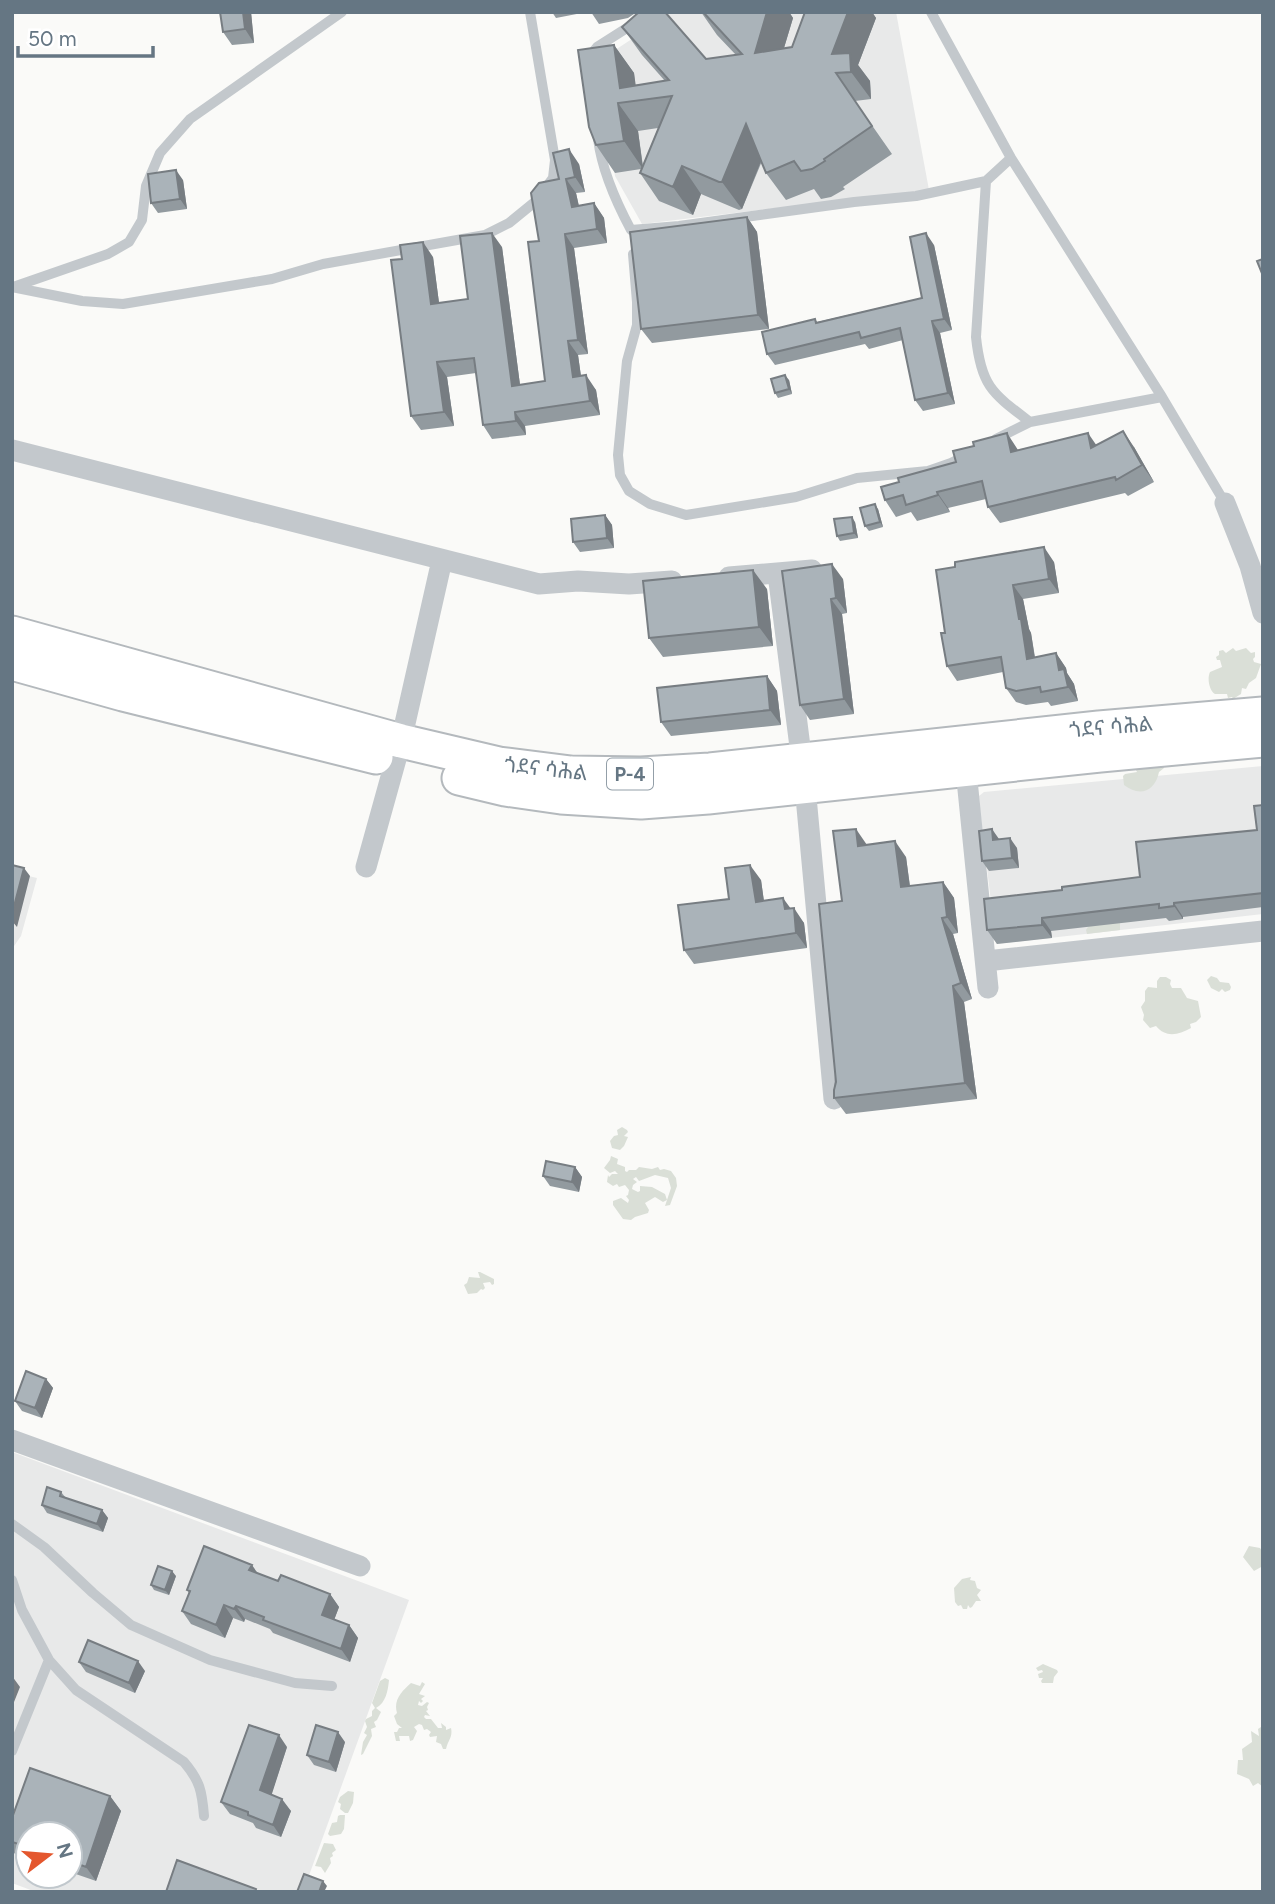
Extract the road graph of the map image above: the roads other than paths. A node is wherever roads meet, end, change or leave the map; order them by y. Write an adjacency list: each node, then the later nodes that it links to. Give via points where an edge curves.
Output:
1 (342, 12): 10 (lane, via 190,119 160,153 146,186 142,220 129,242 108,254)
2 (530, 12): 10 (lane, via 555,160 553,178 536,201 509,223 485,235 122,304)
3 (652, 12): 5 (lane, via 597,47 589,56)
4 (931, 12): 7 (lane)
5 (588, 68)
6 (596, 123): 9 (lane, via 599,150)
7 (1011, 158): 8 (lane); 11 (lane)
8 (986, 181): 9 (lane, via 916,196); 12 (lane, via 976,337 979,363 1000,400)
9 (631, 230): 15 (lane, via 637,325 627,361 618,454 620,475 629,491 650,504 686,515 796,497 857,478 928,471)
10 (13, 287)
11 (1162, 397): 12 (lane); 16 (lane)
12 (1030, 422): 13 (lane)
13 (984, 446)
14 (12, 450): 17 (street)
15 (973, 452)
16 (1225, 503): 20 (street)
17 (442, 560): 19 (street, via 539,584 629,584); 26 (street)
18 (827, 568): 19 (street)
19 (778, 574): 28 (street)
20 (1263, 613)
21 (12, 633): 23 (highway, ጎደና ሳሕል / P-4)
22 (12, 663): 23 (highway, ጎደና ሳሕል / P-4)
23 (93, 671): 26 (highway, ጎደና ሳሕል / P-4)
24 (1263, 714): 28 (highway, ጎደና ሳሕል / P-4, via 1099,728)
25 (1263, 740): 27 (highway, ጎደና ሳሕል / P-4)
26 (398, 752): 28 (highway, ጎደና ሳሕል / P-4, via 505,789 603,800 708,797); 29 (street)
27 (966, 770): 28 (highway, ጎደና ሳሕል / P-4); 31 (street)
28 (803, 773): 33 (street)
29 (366, 867)
30 (1263, 931): 31 (street)
31 (986, 961): 32 (street)
32 (988, 988)
33 (834, 1099)
34 (12, 1440): 36 (street)
35 (12, 1524): 39 (lane, via 131,1625 210,1660 295,1683)
36 (360, 1566)
37 (12, 1580): 38 (lane)
38 (48, 1660): 40 (lane); 41 (lane, via 76,1690 184,1762 202,1791)
39 (332, 1686)
40 (12, 1751)
41 (204, 1816)

